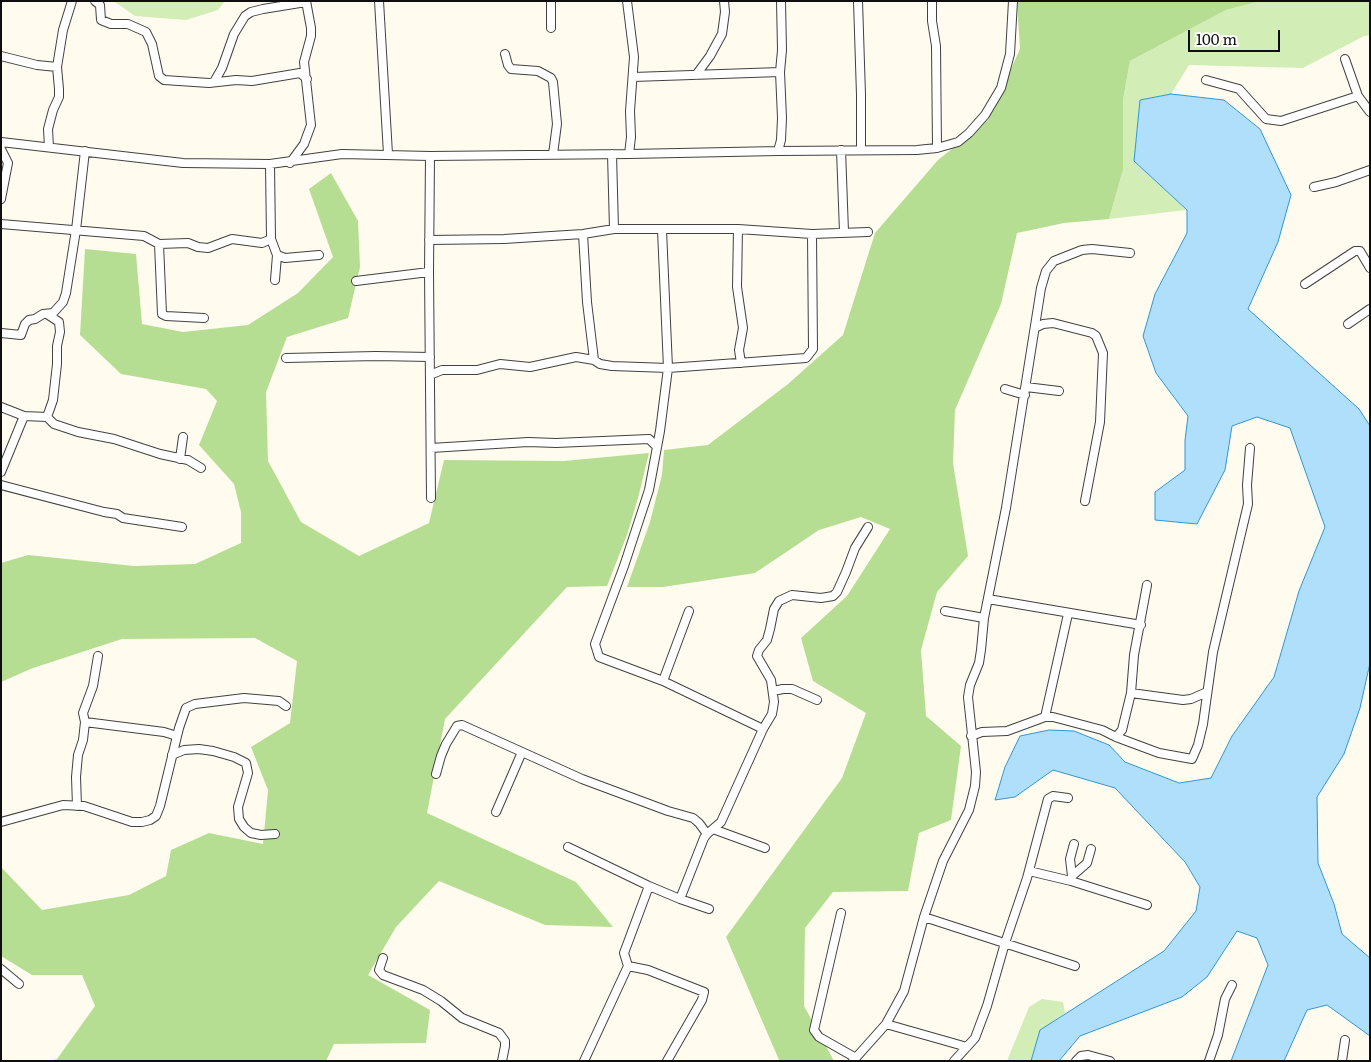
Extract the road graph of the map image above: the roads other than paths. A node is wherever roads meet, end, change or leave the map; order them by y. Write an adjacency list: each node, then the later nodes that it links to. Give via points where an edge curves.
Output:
1 (72, 1): 16 (street)
2 (94, 1): 22 (street, via 100,6 101,20 128,24 146,32 159,76 164,80)
3 (379, 1): 33 (street)
4 (551, 1): 12 (street)
5 (627, 1): 19 (street, via 634,57)
6 (724, 1): 18 (street, via 722,34)
7 (781, 1): 17 (street)
8 (858, 1): 30 (street)
9 (932, 1): 27 (street)
10 (1013, 1): 27 (street, via 1010,54 1001,88 985,115 969,133 958,142)
11 (306, 2): 20 (street, via 311,36 304,62); 22 (street, via 263,9 245,16)
12 (551, 28)
13 (506, 54): 34 (street, via 511,69 538,71 554,82 557,124)
14 (1, 56): 16 (street)
15 (1345, 59): 23 (street)
16 (57, 67): 26 (street, via 59,89 48,129)
17 (780, 72): 18 (street); 32 (street, via 782,118)
18 (696, 74): 19 (street)
19 (633, 77): 36 (street)
20 (306, 79): 22 (street, via 300,73 262,80); 38 (street, via 311,126 304,144)
21 (1206, 80): 23 (street, via 1239,89 1266,119 1281,121)
22 (214, 82)
23 (1358, 96): 24 (street)
24 (1369, 110)
25 (1, 142): 26 (street)
26 (49, 147): 31 (street)
27 (937, 148): 30 (street)
28 (1, 149): 42 (street, via 8,163)
29 (841, 150): 30 (street); 32 (street); 48 (street)
30 (861, 150)
31 (84, 151): 39 (street, via 183,163); 46 (street)
32 (778, 151): 36 (street)
33 (388, 154): 37 (street); 38 (street, via 342,154)
34 (554, 154): 35 (street); 37 (street)
35 (612, 154): 36 (street); 44 (street)
36 (628, 154)
37 (430, 156): 53 (street)
38 (290, 162): 39 (street)
39 (270, 164): 52 (street)
40 (1370, 170): 41 (street)
41 (1314, 187)
42 (1, 199)
43 (1, 224): 46 (street)
44 (614, 229): 47 (street); 50 (street)
45 (738, 229): 47 (street); 51 (street); 72 (street, via 738,287 743,328 739,350)
46 (76, 230): 54 (street, via 144,236); 64 (street, via 63,302 53,313)
47 (662, 230): 73 (street)
48 (844, 232): 49 (street); 51 (street)
49 (868, 232)
50 (584, 234): 53 (street); 71 (street)
51 (812, 234): 72 (street, via 813,349 806,358)
52 (271, 239): 54 (street, via 262,242 232,239 208,248); 56 (street)
53 (429, 240): 59 (street)
54 (159, 244): 65 (street, via 162,314)
55 (1130, 253): 67 (street, via 1082,250 1054,261 1046,271 1041,288)
56 (277, 255): 57 (street, via 285,258); 60 (street)
57 (319, 255)
58 (1370, 268): 62 (street, via 1360,252 1355,251)
59 (429, 272): 61 (street); 69 (street)
60 (275, 280)
61 (356, 281)
62 (1305, 284)
63 (1370, 309): 66 (street)
64 (47, 314): 68 (street, via 28,320 21,335); 80 (street, via 59,322 60,332 53,400)
65 (204, 318)
66 (1348, 324)
67 (1035, 328): 76 (street); 90 (street, via 1053,324 1092,333 1102,353 1100,422)
68 (1, 333)
69 (430, 357): 70 (street); 74 (street)
70 (286, 358)
71 (594, 360): 73 (street, via 612,366); 74 (street, via 576,357 530,367 500,364 477,370 442,370)
72 (741, 363): 73 (street)
73 (668, 368): 82 (street)
74 (430, 375): 83 (street)
75 (1005, 389): 76 (street)
76 (1026, 391): 77 (street); 94 (street)
77 (1058, 391)
78 (1, 407): 79 (street)
79 (24, 416): 80 (street); 87 (street)
80 (47, 417): 85 (street, via 54,424 78,432)
81 (183, 437): 85 (street)
82 (657, 447): 83 (street, via 649,438); 101 (street, via 649,490 595,644 599,657)
83 (431, 448): 89 (street)
84 (1250, 448): 103 (street, via 1248,504 1220,620)
85 (180, 459): 86 (street)
86 (201, 468)
87 (1, 472)
88 (1, 485): 92 (street, via 123,518)
89 (431, 498)
90 (1085, 501)
91 (868, 527): 102 (street, via 833,596 792,595 779,601 774,609 767,640 757,656 769,673)
92 (182, 528)
93 (1147, 586): 99 (street)
94 (988, 599): 97 (street); 98 (street)
95 (689, 611): 101 (street)
96 (945, 611): 98 (street)
97 (1068, 614): 99 (street); 107 (street)
98 (984, 618): 111 (street, via 979,663 968,697)
99 (1141, 625): 104 (street)
100 (98, 656): 108 (street, via 93,686 83,713)
101 (662, 681): 109 (street)
102 (773, 691): 105 (street, via 792,689); 109 (street, via 773,709)
103 (1207, 692): 104 (street, via 1183,700); 112 (street, via 1203,724 1192,759 1159,753)
104 (1131, 694): 112 (street, via 1122,730)
105 (817, 700)
106 (286, 706): 110 (street, via 279,701 244,698 195,704 184,712)
107 (1045, 717): 111 (street, via 1015,729); 112 (street, via 1078,722)
108 (85, 722): 110 (street); 117 (street, via 78,755)
109 (763, 729): 120 (street, via 721,822)
110 (177, 736): 114 (street)
111 (972, 736): 133 (street, via 976,772 969,810 944,861)
112 (1116, 737)
113 (522, 752): 115 (street, via 462,725 457,726 441,756); 118 (street); 120 (street, via 582,779 692,818)
114 (172, 755): 117 (street, via 160,806 156,816 150,820 132,822); 121 (street, via 184,750 206,750 234,756 244,762 248,773 238,807 239,819 251,833)
115 (436, 774)
116 (1068, 798): 126 (street, via 1053,796 1048,799)
117 (77, 806): 119 (street, via 63,805)
118 (496, 812)
119 (1, 822)
120 (710, 832): 124 (street); 129 (street)
121 (274, 834)
122 (1074, 844): 127 (street, via 1070,859)
123 (568, 847): 128 (street)
124 (765, 848)
125 (1091, 849): 127 (street, via 1087,863)
126 (1029, 871): 127 (street); 134 (street)
127 (1071, 878): 130 (street)
128 (649, 886): 129 (street); 136 (street, via 624,953)
129 (680, 899): 131 (street)
130 (1147, 905)
131 (709, 909)
132 (841, 913): 144 (street, via 814,1030 819,1037)
133 (924, 917): 134 (street); 141 (street, via 904,991)
134 (1005, 943): 137 (street); 143 (street, via 987,1006 975,1038)
135 (383, 958): 145 (street, via 379,970 383,975 423,990 462,1018 499,1033 505,1046)
136 (628, 966): 146 (street); 147 (street, via 648,970 704,992)
137 (1075, 966)
138 (1, 969): 139 (street)
139 (19, 984)
140 (1232, 985): 151 (street, via 1225,999)
141 (886, 1024): 143 (street); 144 (street)
142 (1345, 1040): 152 (street)
143 (967, 1047): 148 (street)
144 (855, 1059)
145 (502, 1061)
146 (584, 1061)
147 (667, 1061)
148 (954, 1061)
149 (1076, 1061): 150 (street, via 1081,1056 1088,1056)
150 (1110, 1061)
151 (1209, 1061)
152 (1342, 1061)

